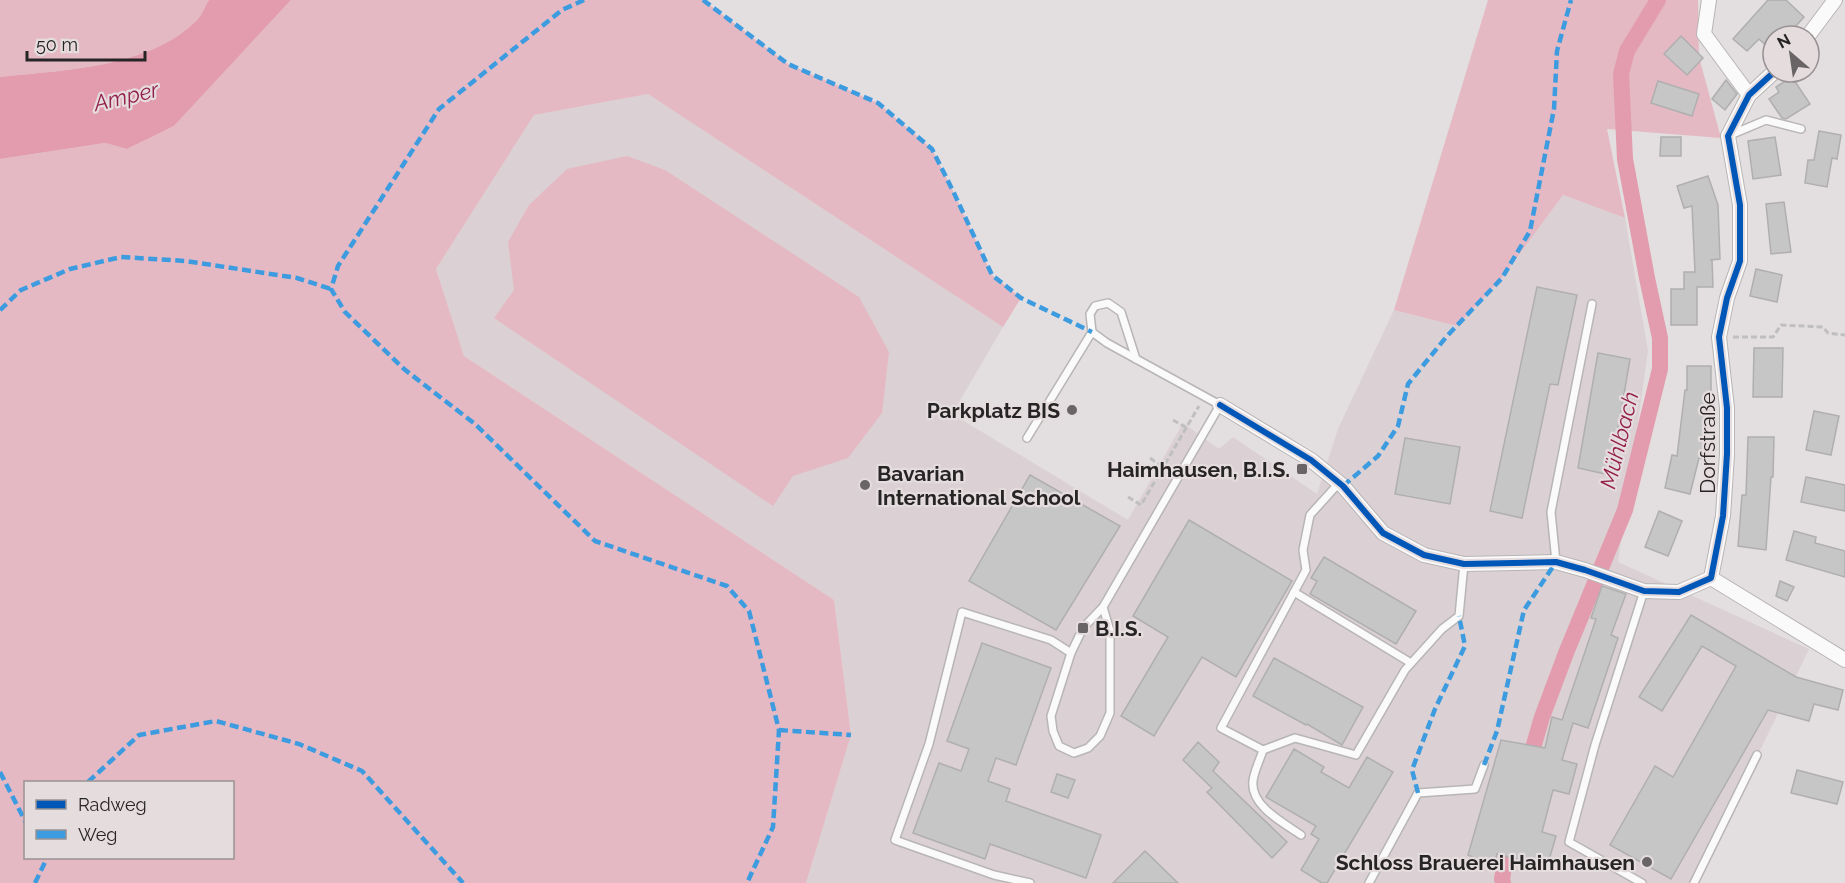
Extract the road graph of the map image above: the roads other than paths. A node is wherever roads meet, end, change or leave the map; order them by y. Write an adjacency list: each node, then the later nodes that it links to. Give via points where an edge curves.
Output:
1 (1709, 0): 5 (street, via 1704,34)
2 (1835, 0): 3 (street)
3 (1817, 24)
4 (1762, 84): 5 (street)
5 (1749, 96): 7 (street)
6 (1801, 129): 7 (lane, via 1766,120)
7 (1728, 136): 16 (street, Dorfstraße, via 1740,205 1740,261 1719,337 1727,408 1727,454 1723,516)
8 (1592, 304): 14 (lane, via 1551,512)
9 (1092, 332): 10 (lane); 10 (lane, via 1090,314 1095,306 1108,303 1121,312); 12 (lane)
10 (1136, 359): 11 (lane)
11 (1220, 405): 13 (street, via 1311,460); 19 (lane)
12 (1028, 438)
13 (1339, 483): 15 (street, via 1383,533 1424,555); 18 (lane, via 1310,515 1303,550 1306,570)
14 (1556, 562): 15 (street); 17 (street)
15 (1464, 564): 22 (lane, via 1459,616)
16 (1711, 578): 17 (street, via 1679,592); 21 (street)
17 (1644, 591): 29 (lane, via 1569,842)
18 (1294, 592): 22 (lane); 23 (lane, via 1221,728)
19 (1103, 607): 20 (lane, via 1083,628); 20 (lane, via 1110,631 1110,714 1101,736 1088,748 1074,753 1059,746 1051,716)
20 (1071, 653): 27 (lane, via 1051,640 962,612 929,744 895,840)
21 (1845, 660)
22 (1411, 663): 23 (lane, via 1356,755 1295,738)
23 (1263, 750): 26 (lane, via 1253,783 1256,795 1263,807)
24 (1758, 754): 30 (lane)
25 (1484, 765): 28 (lane, via 1475,789 1418,793)
26 (1300, 835)
27 (1030, 883)
28 (1369, 883)
29 (1642, 883)
30 (1694, 883)

